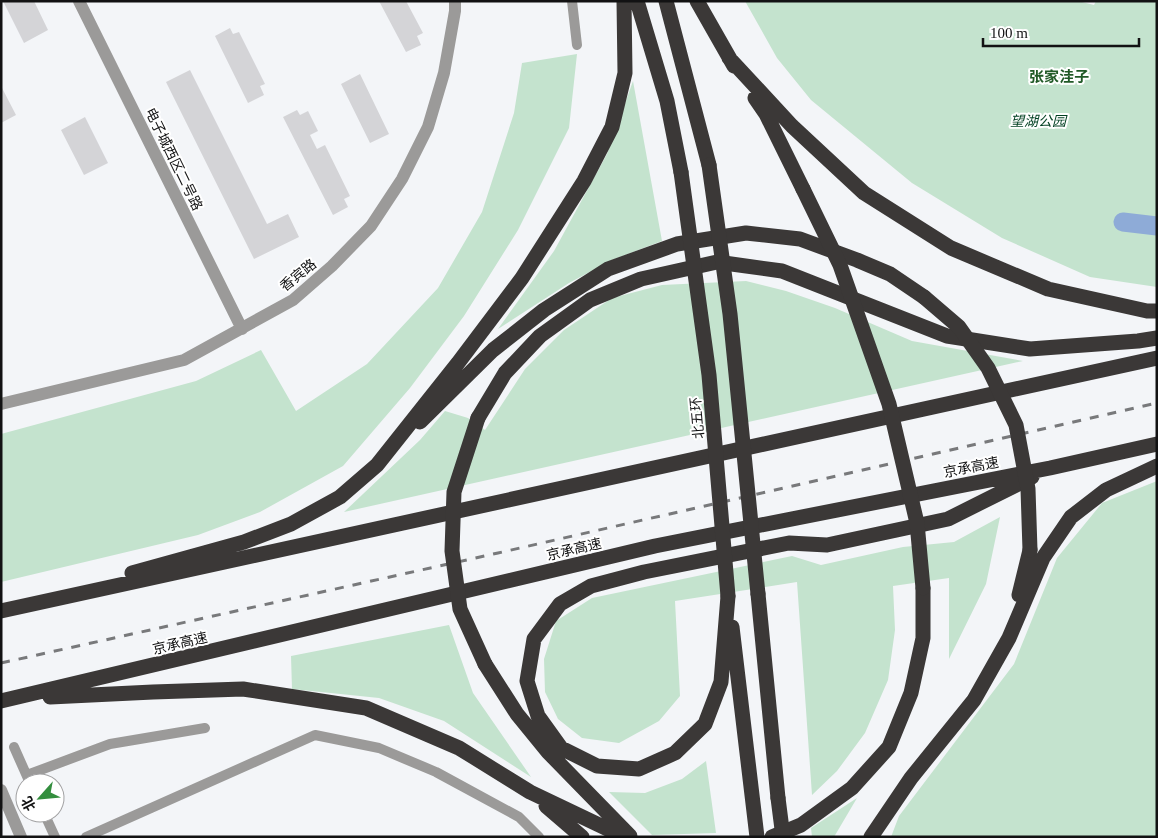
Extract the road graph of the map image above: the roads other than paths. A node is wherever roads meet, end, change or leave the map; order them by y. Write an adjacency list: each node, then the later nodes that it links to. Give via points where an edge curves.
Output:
1 (79, 1): 11 (street, 电子城西区二号路)
2 (455, 1): 11 (street, 香宾路, via 444,73 428,127 402,180 370,226 332,266 293,300)
3 (572, 1): 8 (street)
4 (624, 1): 16 (highway, via 625,73 612,127 584,181 522,278)
5 (637, 1): 19 (highway, 北五环, bridge, via 667,101 681,172 709,375)
6 (666, 1): 38 (highway, bridge, via 709,165 730,314)
7 (697, 1): 9 (highway)
8 (577, 45)
9 (729, 58): 10 (highway, via 792,126 864,194 951,248 1048,290); 37 (highway, bridge, via 766,114 840,265 889,404 917,523 923,588 923,638 919,657 911,694 889,747 852,788 801,825)
10 (1157, 311)
11 (242, 329): 14 (street, 香宾路, via 184,360)
12 (1157, 338): 35 (highway, bridge, via 1030,349 947,336 782,271 717,262 641,279 590,300 540,336 505,373 478,418 454,492 452,551 460,609 485,664 517,714 548,752)
13 (1157, 358): 20 (highway)
14 (1, 404)
15 (1157, 444): 18 (highway, 京承高速)
16 (377, 465): 20 (highway, via 340,497 291,524 244,542); 21 (highway, bridge, via 493,350 544,310 608,269 677,244 746,234 800,239 890,274 924,297 960,327 988,368 1016,425 1028,489 1030,550)
17 (1157, 466): 21 (highway, via 1106,490 1071,517 1043,558)
18 (1050, 468): 19 (highway, via 948,519 827,545 789,543 644,572 583,590 560,604 534,639 527,681 538,716 561,748 597,766 638,769 675,753 705,724 721,682); 22 (highway, 京承高速, via 655,546)
19 (728, 596): 36 (highway, 北五环)
20 (1, 610)
21 (1009, 638): 39 (highway, via 974,700 911,778)
22 (6, 700): 28 (highway, via 243,689 366,708 458,748)
23 (204, 728): 26 (street, via 110,744)
24 (14, 748): 25 (street)
25 (26, 773)
26 (43, 773)
27 (1, 790): 30 (street)
28 (530, 792): 34 (highway); 35 (highway, via 616,834)
29 (49, 823): 31 (street)
30 (21, 837)
31 (55, 837)
32 (86, 837): 33 (street, via 315,735 379,748 436,772 519,817)
33 (539, 837)
34 (582, 837)
35 (629, 837)
36 (757, 837)
37 (772, 837)
38 (783, 837)
39 (871, 837)

